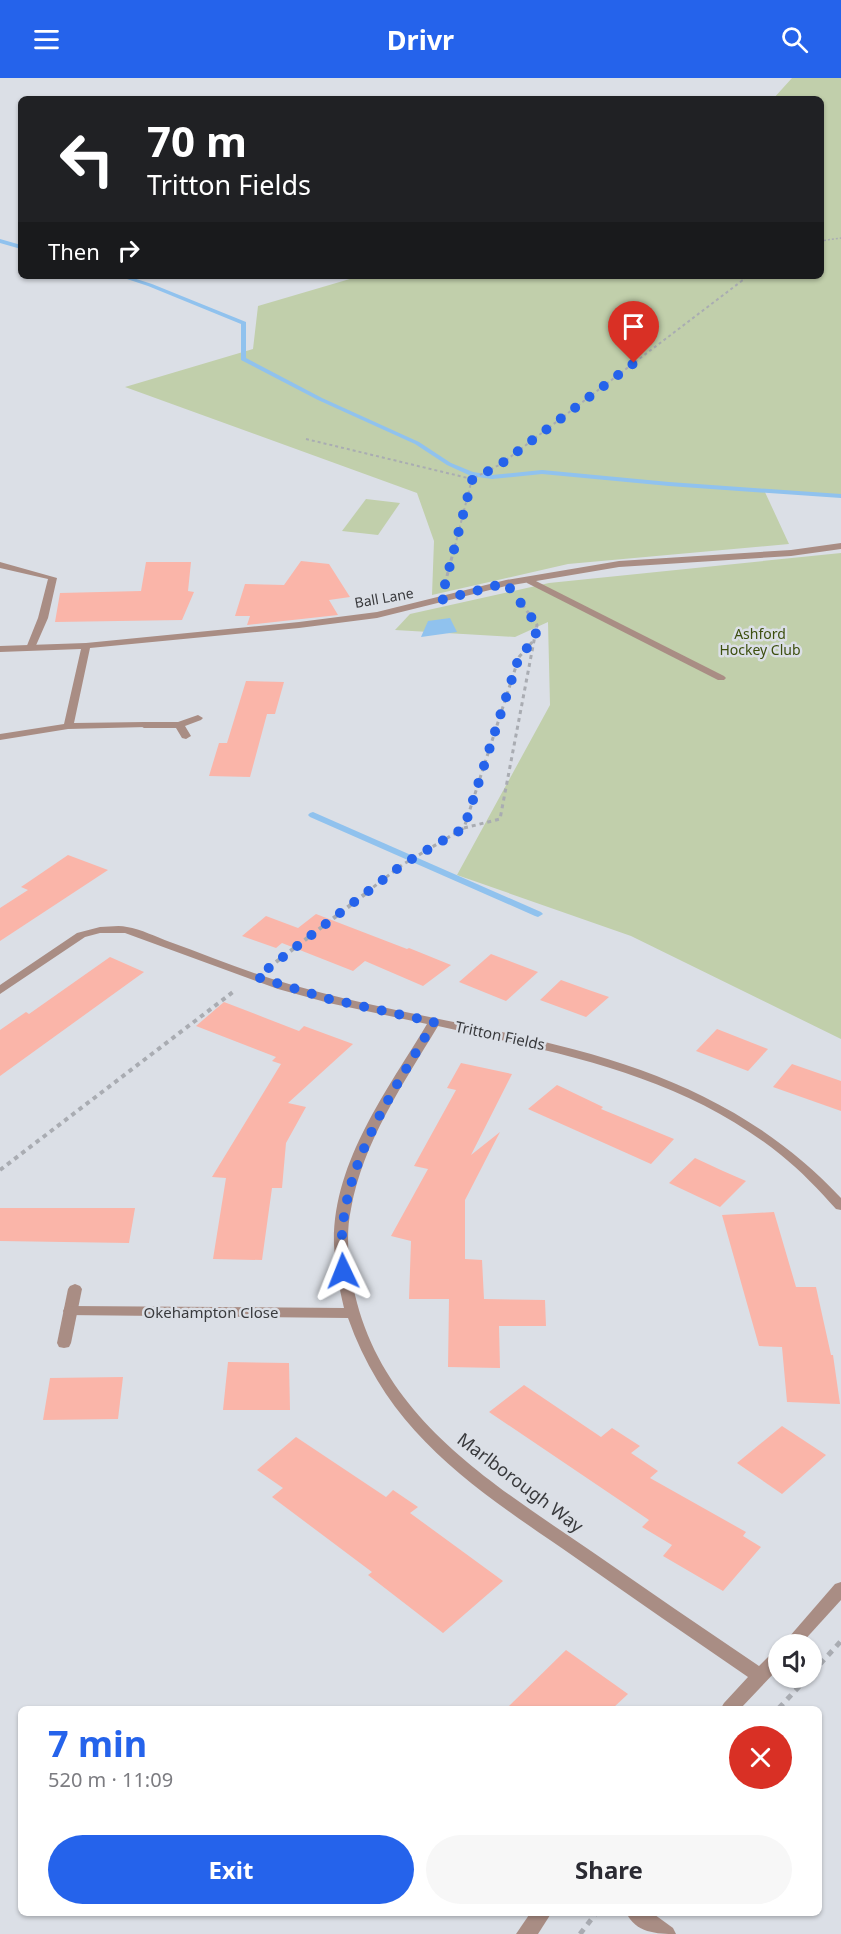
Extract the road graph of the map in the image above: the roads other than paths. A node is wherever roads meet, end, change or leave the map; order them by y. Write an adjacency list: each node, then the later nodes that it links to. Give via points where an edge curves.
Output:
1 (841, 546): 3 (street, Ball Lane, via 619,564)
2 (0, 565): 5 (street, via 53,578)
3 (530, 581): 4 (street, Ball Lane, via 506,583 377,615); 7 (street)
4 (86, 646): 5 (street, Ball Lane); 10 (street)
5 (31, 648): 6 (street, Ball Lane)
6 (0, 649)
7 (721, 678)
8 (198, 718): 9 (street)
9 (178, 725): 10 (street); 11 (street)
10 (68, 726): 12 (street)
11 (186, 736)
12 (0, 737)
13 (0, 990): 14 (street, Tritton Fields, via 81,935 100,930 135,932 329,999)
14 (434, 1022): 15 (street, Tritton Fields, via 578,1053 678,1087 759,1133 807,1170); 18 (street, Marlborough Way, via 381,1113 350,1181 342,1258)
15 (841, 1206)
16 (75, 1289): 17 (street)
17 (70, 1311): 18 (street, Okehampton Close); 19 (street)
18 (352, 1313): 23 (street, Marlborough Way, via 372,1360 393,1395 437,1445 519,1511)
19 (64, 1343)
20 (841, 1589): 21 (street)
21 (800, 1634)
22 (768, 1669): 23 (street)
23 (761, 1677): 24 (street)
24 (732, 1706)
25 (540, 1916): 27 (street)
26 (641, 1916): 28 (street)
27 (526, 1934)
28 (666, 1934)

